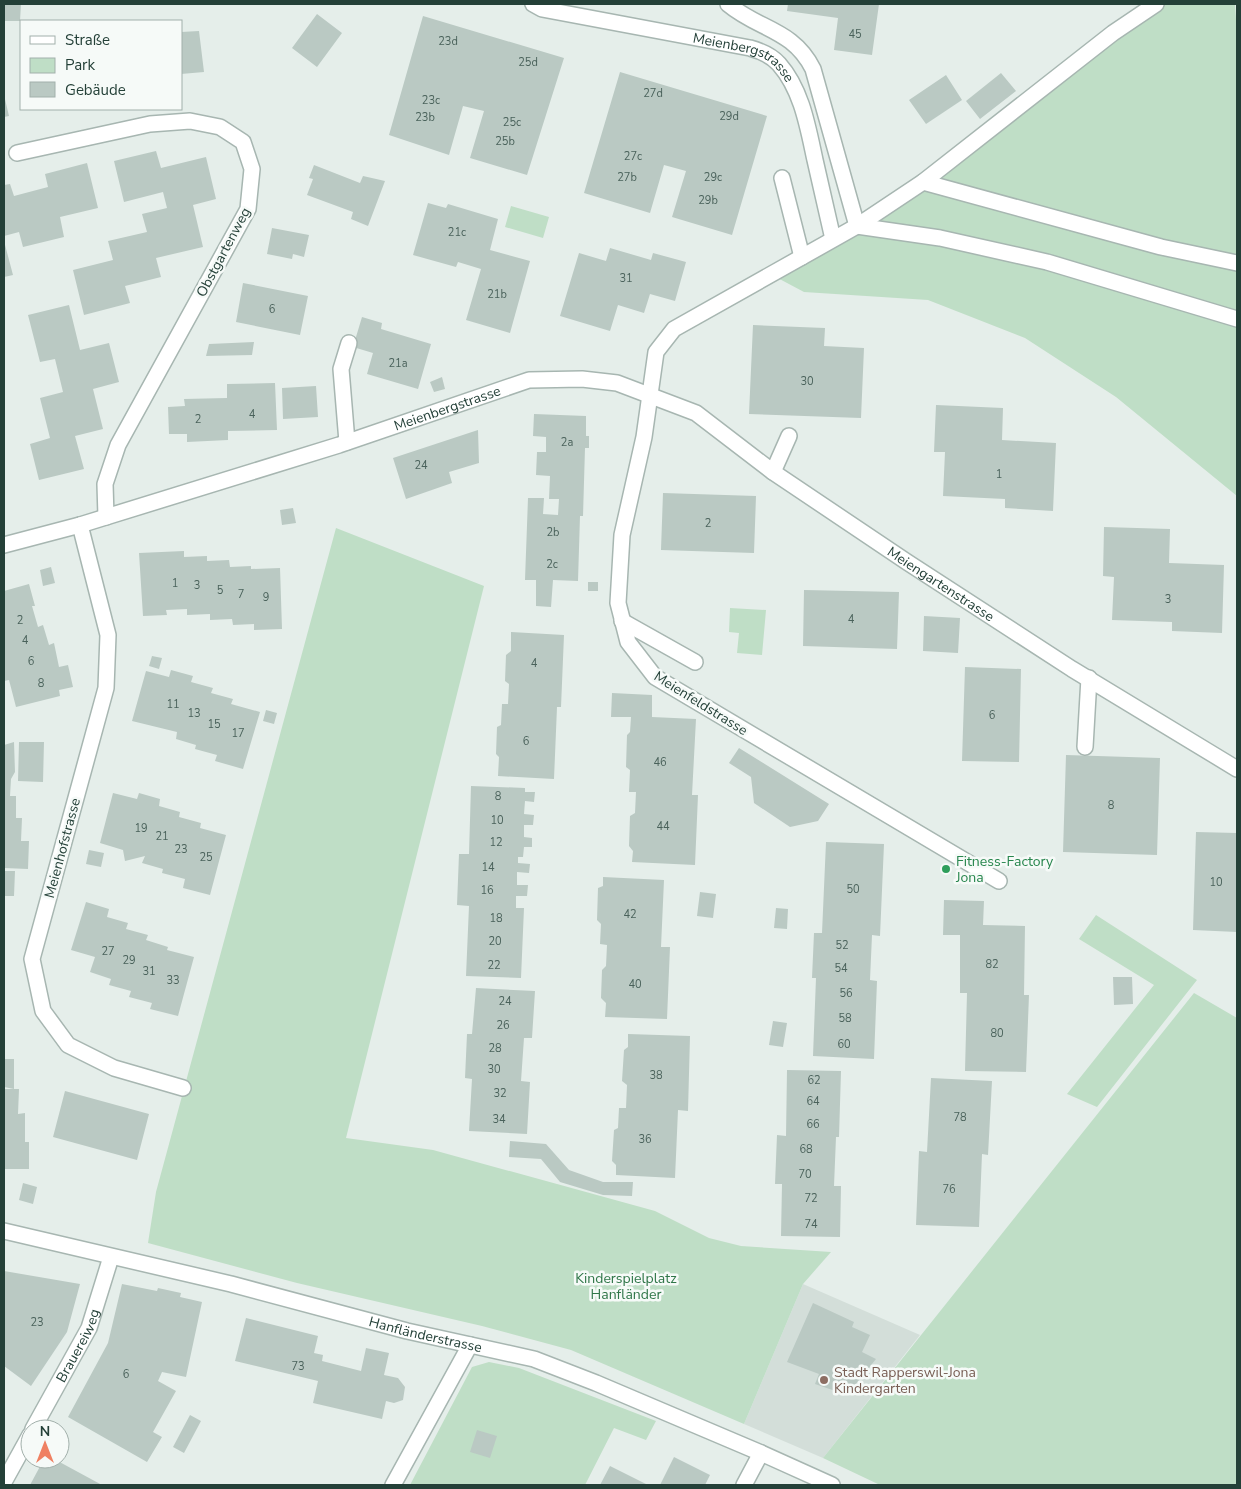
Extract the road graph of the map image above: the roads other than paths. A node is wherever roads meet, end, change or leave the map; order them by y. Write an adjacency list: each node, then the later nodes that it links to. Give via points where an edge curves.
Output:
1 (533, 4): 8 (street, Meienbergstrasse, via 542,9 750,48 773,58 794,88 804,111)
2 (728, 4): 7 (street, via 785,36 807,56)
3 (1156, 4): 6 (street, via 1113,33)
4 (17, 153): 17 (street, Obstgartenweg, via 150,124 190,121 220,127 243,142 252,169 248,209 118,445 105,484)
5 (782, 178): 9 (street)
6 (923, 182): 7 (street); 10 (street, via 1161,247)
7 (857, 226): 8 (street); 11 (street, via 940,238 1047,262)
8 (833, 239): 9 (street)
9 (802, 257): 13 (street, via 674,329 656,352)
10 (1237, 263)
11 (1237, 319)
12 (349, 343): 15 (street, via 341,368)
13 (650, 395): 15 (street, Meienbergstrasse, via 616,383 582,379 529,380); 16 (street, Meiengartenstrasse, via 696,413); 20 (street, Meienfeldstrasse, via 644,438 622,535 618,603)
14 (789, 436): 16 (street)
15 (347, 442): 17 (street, Meienbergstrasse)
16 (773, 472): 22 (street, Meiengartenstrasse)
17 (106, 517): 18 (street, Meienbergstrasse)
18 (80, 525): 19 (street, Meienbergstrasse); 26 (street, Meienhofstrasse, via 108,636 106,688 32,959 43,1012 68,1044 114,1068)
19 (4, 545)
20 (622, 621): 21 (street); 25 (street, Meienfeldstrasse, via 628,642 655,677)
21 (695, 662)
22 (1089, 678): 23 (street); 24 (street, Meiengartenstrasse)
23 (1086, 747)
24 (1237, 769)
25 (1000, 882)
26 (183, 1088)
27 (4, 1231): 28 (street, Hanfländerstrasse)
28 (111, 1257): 29 (street, Hanfländerstrasse); 30 (street, Brauereiweg, via 89,1328)
29 (470, 1345): 32 (street, Hanfländerstrasse, via 534,1358); 34 (street)
30 (39, 1419)
31 (20, 1453): 33 (street)
32 (760, 1453): 35 (street); 36 (street, Hanfländerstrasse)
33 (4, 1482)
34 (393, 1485)
35 (744, 1485)
36 (832, 1485)

